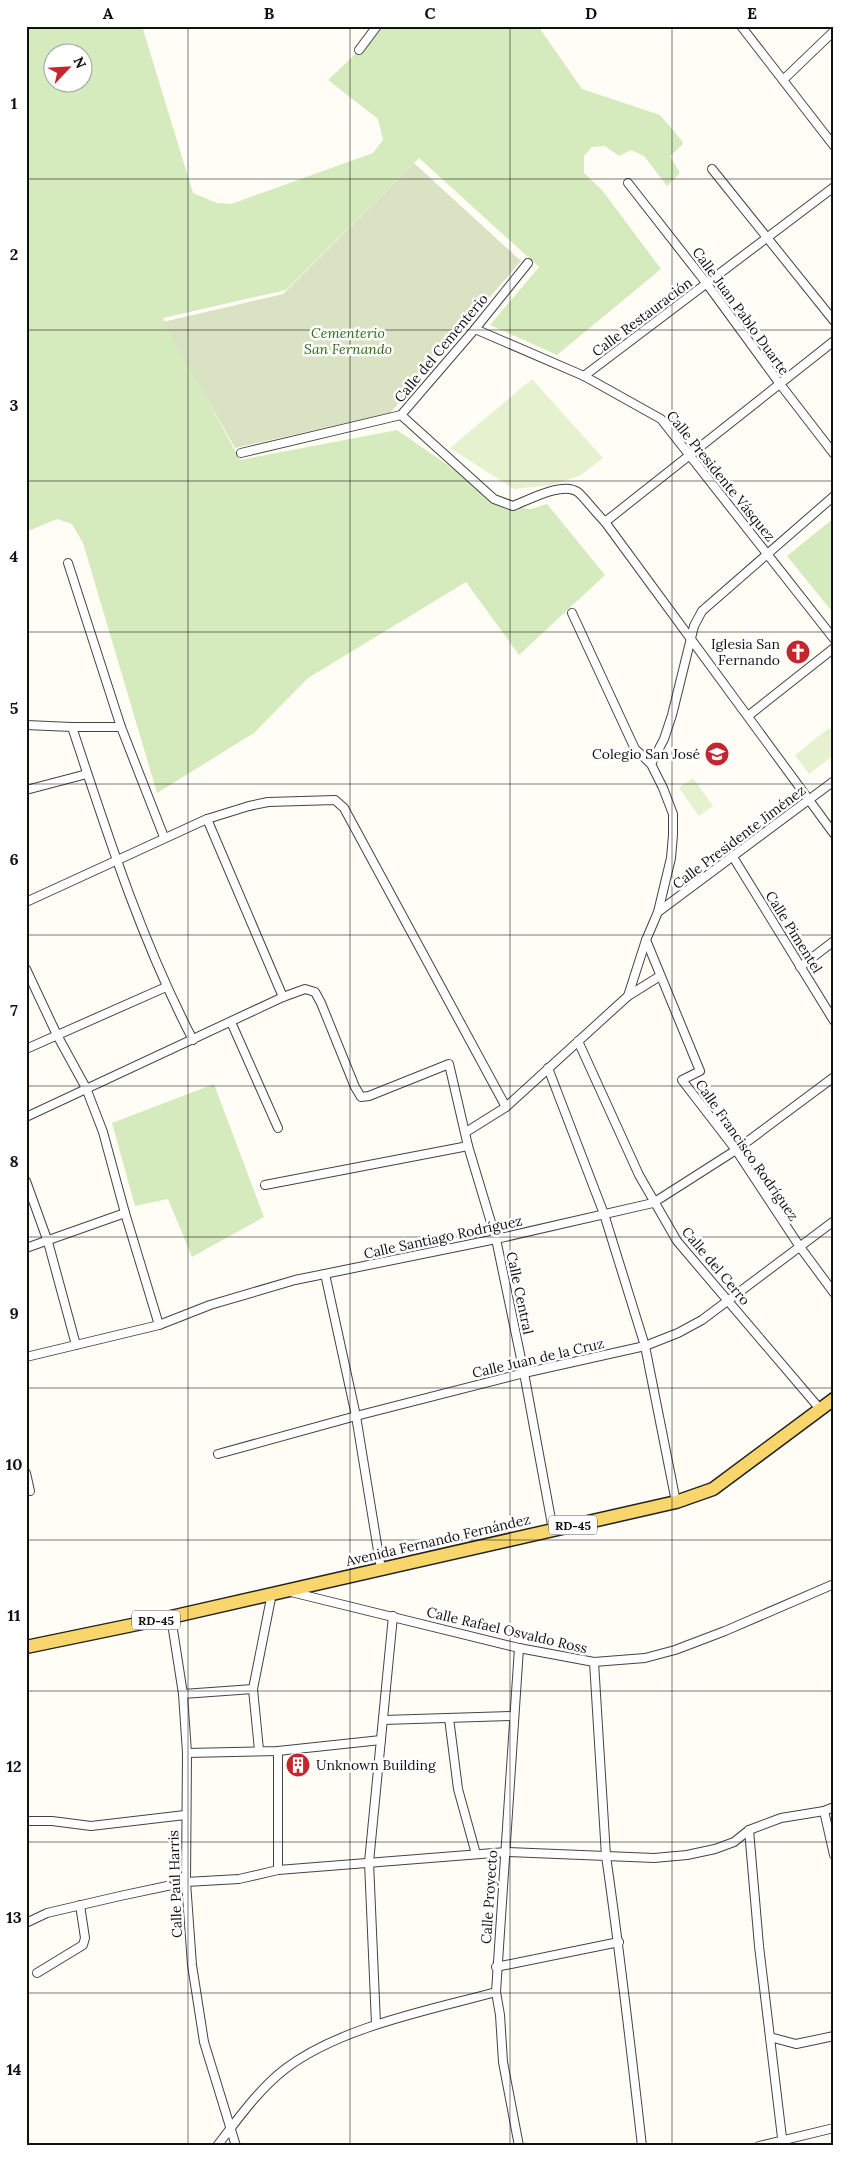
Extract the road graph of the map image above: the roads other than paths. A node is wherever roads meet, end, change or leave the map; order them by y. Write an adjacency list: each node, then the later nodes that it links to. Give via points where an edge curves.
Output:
1 (377, 26): 4 (street)
2 (741, 26): 5 (street)
3 (834, 31): 5 (street)
4 (359, 50)
5 (783, 80): 6 (street)
6 (834, 146)
7 (712, 169): 10 (street)
8 (628, 183): 12 (street, Calle Juan Pablo Duarte)
9 (834, 187): 10 (street, Calle Restauración)
10 (767, 238): 12 (street, Calle Restauración); 13 (street)
11 (528, 263): 14 (street, Calle del Cementerio)
12 (707, 284): 16 (street, Calle Restauración); 17 (street, Calle Juan Pablo Duarte)
13 (834, 321)
14 (475, 329): 16 (street, Calle Presidente Vásquez); 18 (street, Calle del Cementerio)
15 (834, 341): 17 (street)
16 (584, 376): 20 (street, Calle Presidente Vásquez, via 661,419)
17 (780, 384): 20 (street); 21 (street, Calle Juan Pablo Duarte)
18 (402, 415): 19 (street, Calle del Cementerio); 23 (street, via 494,499 513,506 550,491 568,488 578,492)
19 (242, 453)
20 (691, 454): 23 (street); 24 (street, Calle Presidente Vásquez)
21 (834, 454)
22 (834, 496): 24 (street)
23 (605, 522): 27 (street)
24 (768, 555): 27 (street, via 702,611); 28 (street, Calle Presidente Vásquez)
25 (68, 563): 33 (street)
26 (572, 612): 34 (street, via 635,749)
27 (692, 638): 30 (street); 34 (street, via 664,739)
28 (834, 639)
29 (834, 648): 30 (street)
30 (748, 716): 38 (street)
31 (26, 725): 32 (street)
32 (72, 726): 33 (street); 35 (street)
33 (120, 726): 41 (street)
34 (651, 764): 45 (street, via 673,814 671,858)
35 (87, 774): 37 (street); 43 (street)
36 (834, 781): 38 (street, Calle Presidente Jiménez)
37 (26, 790)
38 (809, 801): 40 (street); 42 (street, Calle Presidente Jiménez)
39 (207, 819): 41 (street); 55 (street); 65 (street, via 268,802 335,800 344,808)
40 (834, 834)
41 (164, 837): 43 (street)
42 (733, 857): 45 (street, Calle Presidente Jiménez); 50 (street, Calle Pimentel)
43 (116, 861): 44 (street); 53 (street)
44 (26, 902)
45 (658, 912): 46 (street)
46 (646, 940): 48 (street); 49 (street, Calle Francisco Rodríguez)
47 (834, 941): 50 (street)
48 (639, 963): 49 (street); 54 (street)
49 (656, 965): 52 (street, Calle Francisco Rodríguez)
50 (800, 967): 56 (street, Calle Pimentel)
51 (26, 969): 58 (street)
52 (660, 976): 54 (street); 70 (street, Calle Francisco Rodríguez, via 700,1071 682,1080)
53 (166, 987): 58 (street); 59 (street)
54 (628, 996): 60 (street)
55 (283, 997): 57 (street); 68 (street, Calle Central, via 306,989 315,992 361,1097 450,1064)
56 (834, 1020)
57 (231, 1022): 59 (street); 67 (street)
58 (57, 1035): 61 (street); 64 (street)
59 (192, 1040): 64 (street)
60 (578, 1041): 62 (street); 73 (street, Calle del Cerro)
61 (26, 1049)
62 (548, 1068): 65 (street); 75 (street)
63 (834, 1077): 70 (street, Calle Santiago Rodríguez)
64 (86, 1088): 66 (street); 74 (street, via 103,1132)
65 (506, 1107): 68 (street)
66 (26, 1117)
67 (278, 1128)
68 (466, 1132): 69 (street, Calle Central)
69 (468, 1146): 72 (street); 77 (street, Calle Central)
70 (736, 1150): 73 (street, Calle Santiago Rodríguez); 79 (street, Calle Francisco Rodríguez)
71 (26, 1182): 78 (street)
72 (264, 1185)
73 (654, 1203): 75 (street, Calle Santiago Rodríguez); 83 (street, Calle del Cerro, via 677,1241)
74 (124, 1213): 78 (street); 84 (street)
75 (604, 1214): 77 (street, Calle Santiago Rodríguez); 86 (street)
76 (834, 1221): 79 (street, Calle Juan de la Cruz)
77 (496, 1239): 81 (street, Calle Santiago Rodríguez); 88 (street, Calle Central)
78 (48, 1242): 80 (street); 85 (street)
79 (800, 1247): 82 (street, Calle Francisco Rodríguez); 83 (street, Calle Juan de la Cruz)
80 (26, 1248)
81 (325, 1274): 84 (street, Calle Santiago Rodríguez, via 251,1291); 91 (street)
82 (834, 1293)
83 (728, 1301): 86 (street, Calle Juan de la Cruz, via 686,1328); 90 (street, Calle del Cerro)
84 (159, 1326): 85 (street, Calle Santiago Rodríguez)
85 (76, 1345): 87 (street, Calle Santiago Rodríguez)
86 (645, 1346): 88 (street, Calle Juan de la Cruz); 95 (street)
87 (26, 1357)
88 (524, 1372): 91 (street, Calle Juan de la Cruz); 96 (street, Calle Central)
89 (834, 1399): 90 (main road, Avenida Fernando Fernández / RD-45)
90 (820, 1409): 95 (main road, Avenida Fernando Fernández / RD-45, via 713,1489)
91 (356, 1416): 92 (street, Calle Juan de la Cruz); 97 (street)
92 (218, 1454)
93 (26, 1473): 94 (street)
94 (30, 1490)
95 (676, 1502): 96 (main road, Avenida Fernando Fernández / RD-45)
96 (552, 1530): 97 (main road, Avenida Fernando Fernández / RD-45)
97 (381, 1568): 99 (main road, Avenida Fernando Fernández / RD-45)
98 (834, 1584): 105 (street, Calle Rafael Osvaldo Ross, via 675,1650 645,1658)
99 (285, 1590): 100 (main road, RD-45); 101 (street, Calle Rafael Osvaldo Ross)
100 (272, 1593): 102 (main road, RD-45); 106 (street)
101 (393, 1616): 104 (street, Calle Rafael Osvaldo Ross); 110 (street)
102 (171, 1617): 103 (main road, RD-45); 107 (street, Calle Paúl Harris)
103 (26, 1647)
104 (519, 1648): 105 (street, Calle Rafael Osvaldo Ross); 108 (street, Calle Proyecto)
105 (594, 1662): 123 (street)
106 (253, 1689): 107 (street); 112 (street)
107 (183, 1694): 114 (street, Calle Paúl Harris)
108 (514, 1716): 109 (street); 120 (street, Calle Proyecto)
109 (449, 1718): 110 (street); 121 (street, via 458,1788)
110 (383, 1720): 111 (street)
111 (381, 1740): 113 (street); 124 (street)
112 (259, 1750): 113 (street); 114 (street)
113 (278, 1751): 125 (street)
114 (187, 1753): 117 (street, Calle Paúl Harris)
115 (834, 1807): 116 (street)
116 (824, 1811): 119 (street, via 781,1818); 122 (street)
117 (185, 1815): 118 (street, via 91,1826); 126 (street, Calle Paúl Harris)
118 (26, 1821)
119 (749, 1830): 123 (street, via 734,1842 687,1856); 135 (street)
120 (506, 1852): 121 (street); 123 (street); 130 (street, Calle Proyecto)
121 (476, 1854): 124 (street)
122 (834, 1855)
123 (606, 1856): 129 (street)
124 (370, 1862): 125 (street); 133 (street)
125 (278, 1870): 126 (street, via 239,1879)
126 (186, 1882): 127 (street); 136 (street, Calle Paúl Harris, via 192,1965 204,2042)
127 (80, 1905): 128 (street, via 47,1913); 131 (street, via 85,1938 83,1945)
128 (26, 1923)
129 (619, 1942): 130 (street); 142 (street)
130 (496, 1967): 132 (street, Calle Proyecto)
131 (37, 1973)
132 (496, 1992): 133 (street); 141 (street, Calle Proyecto, via 503,2062)
133 (376, 2024): 136 (street, via 304,2056 250,2104)
134 (834, 2036): 135 (street, via 796,2044)
135 (770, 2037): 138 (street)
136 (232, 2127): 139 (street); 140 (street, Calle Paúl Harris)
137 (834, 2128): 138 (street)
138 (782, 2144): 143 (street)
139 (217, 2146)
140 (236, 2146)
141 (518, 2146)
142 (642, 2146)
143 (759, 2146)

